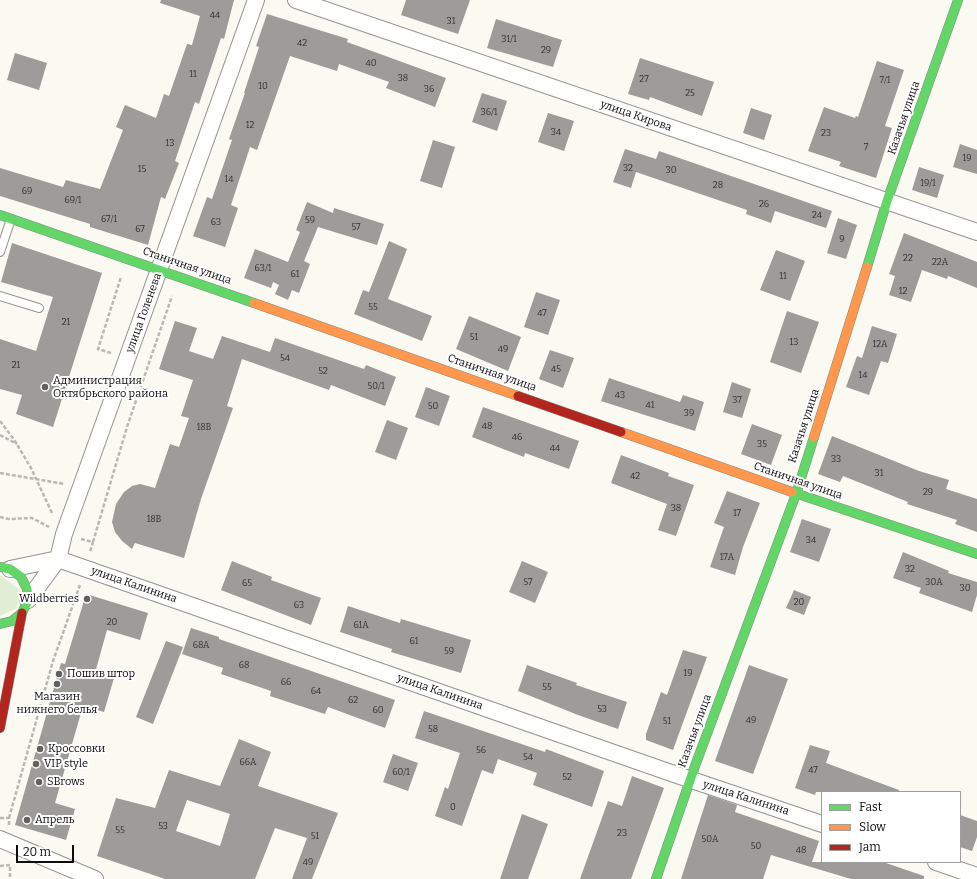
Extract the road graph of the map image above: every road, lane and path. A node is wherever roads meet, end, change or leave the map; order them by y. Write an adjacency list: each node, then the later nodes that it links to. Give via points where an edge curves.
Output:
1 (256, 0): 9 (street, улица Голенева)
2 (296, 0): 4 (street, улица Кирова)
3 (958, 0): 4 (street, Казачья улица)
4 (887, 201): 7 (street, улица Кирова); 19 (street, Казачья улица)
5 (0, 215): 6 (street, Станичная улица)
6 (11, 218): 8 (lane); 9 (street, Станичная улица)
7 (977, 232)
8 (0, 252)
9 (159, 269): 19 (street, Станичная улица); 21 (street, улица Голенева)
10 (174, 292): 22 (path, via 127,428)
11 (0, 296): 12 (lane)
12 (39, 308)
13 (0, 421): 15 (path)
14 (0, 434): 15 (path)
15 (17, 444): 17 (path)
16 (0, 474): 17 (path)
17 (36, 478): 18 (path); 21 (path)
18 (70, 485)
19 (796, 494): 23 (street, Станичная улица); 30 (street, Казачья улица)
20 (0, 517): 21 (path, via 32,518)
21 (64, 534): 22 (path); 24 (street, улица Голенева)
22 (93, 542): 26 (path)
23 (977, 554)
24 (58, 558): 25 (street); 26 (street, улица Калинина); 27 (street, улица Голенева)
25 (5, 568): 27 (street, via 21,576 27,589)
26 (86, 568): 30 (street, улица Калинина); 31 (path, via 53,661)
27 (25, 606): 28 (street, via 12,621); 29 (street, улица Голенева)
28 (0, 624)
29 (0, 728)
30 (690, 780): 32 (street, улица Калинина); 39 (street, Казачья улица)
31 (9, 818)
32 (821, 824)
33 (0, 839): 38 (street)
34 (939, 863): 36 (street)
35 (0, 866): 37 (path, via 10,865)
36 (977, 876)
37 (10, 879)
38 (95, 879)
39 (656, 879)

